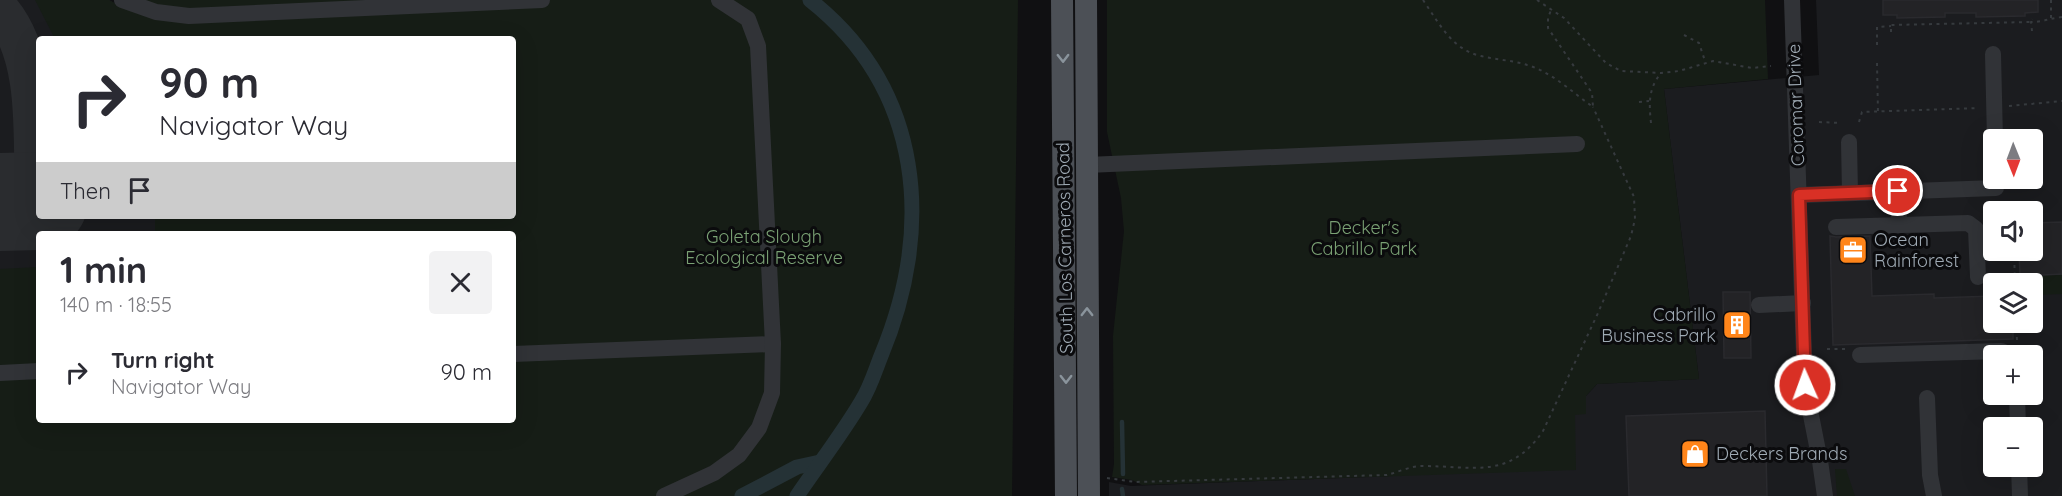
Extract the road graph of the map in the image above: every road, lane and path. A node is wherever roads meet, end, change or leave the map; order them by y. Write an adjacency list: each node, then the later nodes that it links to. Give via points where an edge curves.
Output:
1 (122, 0): 2 (street, via 156,12 189,16)
2 (542, 0)
3 (719, 0): 48 (street, via 748,19 758,46)
4 (1062, 0): 58 (main road, South Los Carneros Road, one-way to 58)
5 (1086, 0): 38 (main road, South Los Carneros Road)
6 (1423, 0): 28 (path, via 1446,35 1463,50 1527,65 1547,74)
7 (1537, 0): 10 (path)
8 (1792, 0): 42 (street, Coromar Drive)
9 (2051, 0): 12 (path)
10 (1551, 10): 23 (path, via 1571,25 1606,63 1621,71); 28 (path, via 1548,28 1592,93)
11 (2062, 17): 12 (path)
12 (2051, 18): 13 (path, via 2043,22)
13 (2032, 20): 14 (path); 15 (path)
14 (1891, 24): 16 (path); 18 (path, via 1876,27)
15 (2032, 31)
16 (1891, 32)
17 (1684, 35): 20 (path, via 1699,43)
18 (1877, 45)
19 (1994, 54): 35 (street)
20 (1706, 61): 22 (path, via 1752,68); 23 (path)
21 (1877, 63): 30 (path)
22 (1771, 66)
23 (1661, 73): 24 (path, via 1653,82)
24 (1649, 101): 25 (path); 33 (path)
25 (1639, 102)
26 (2062, 102): 27 (path)
27 (2004, 106)
28 (1593, 107): 56 (path, via 1634,197 1635,219 1598,313 1543,431 1520,457 1502,466 1419,466 1387,475 1136,483)
29 (1985, 108): 30 (path)
30 (1878, 113): 32 (path, via 1862,112)
31 (1819, 122): 34 (path)
32 (1859, 122)
33 (1651, 123)
34 (1841, 123)
35 (1995, 129)
36 (1849, 142): 41 (street)
37 (1577, 144): 38 (street)
38 (1087, 165): 59 (main road, South Los Carneros Road, one-way to 38)
39 (1983, 184): 40 (street)
40 (1898, 191): 41 (street); 43 (street)
41 (1850, 193): 42 (street)
42 (1799, 195): 46 (street, Coromar Drive)
43 (1899, 225): 44 (street); 45 (street, via 1973,225)
44 (1836, 226)
45 (1978, 277)
46 (1803, 303): 47 (street); 60 (street, Coromar Drive, via 1805,385)
47 (1759, 305)
48 (773, 344): 50 (street); 57 (street, via 772,393 759,428 739,455 714,473)
49 (1983, 352): 51 (street)
50 (516, 354)
51 (1860, 355)
52 (36, 371): 53 (street)
53 (0, 373)
54 (1927, 398): 61 (street, via 1928,458)
55 (2019, 477): 62 (street)
56 (1107, 478)
57 (664, 496)
58 (1066, 496)
59 (1089, 496)
60 (1825, 496)
61 (1934, 496)
62 (2020, 496)

